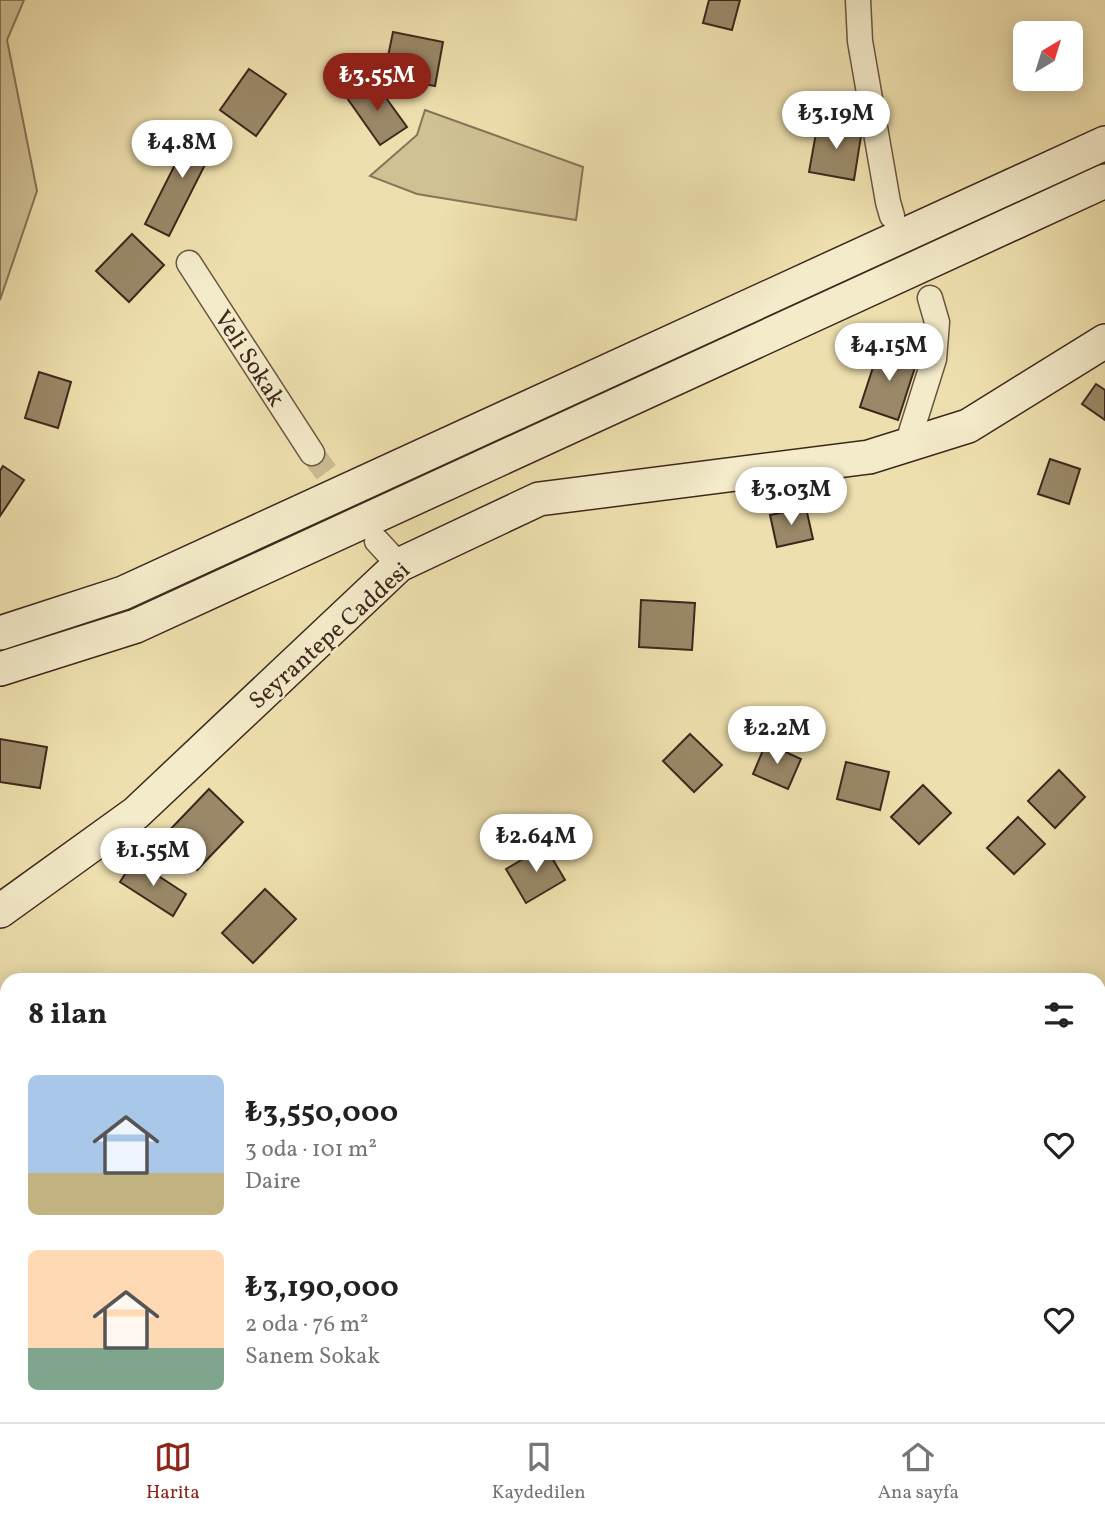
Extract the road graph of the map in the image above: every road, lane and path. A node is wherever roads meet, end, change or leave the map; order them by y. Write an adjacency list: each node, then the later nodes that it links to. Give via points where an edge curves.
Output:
1 (858, 0): 4 (street, via 860,41)
2 (1105, 143): 12 (main road, via 123,593)
3 (1105, 181): 13 (main road, via 136,625)
4 (892, 216)
5 (189, 263): 9 (street, Veli Sokak)
6 (930, 298): 8 (street, via 937,322 934,359)
7 (1105, 341): 8 (main road, Seyrantepe Caddesi, via 968,426)
8 (907, 445): 11 (main road, Seyrantepe Caddesi, via 869,457 539,499)
9 (312, 453)
10 (377, 541): 11 (street)
11 (399, 565): 14 (main road, Seyrantepe Caddesi, via 136,813)
12 (0, 633)
13 (0, 669)
14 (0, 911)

